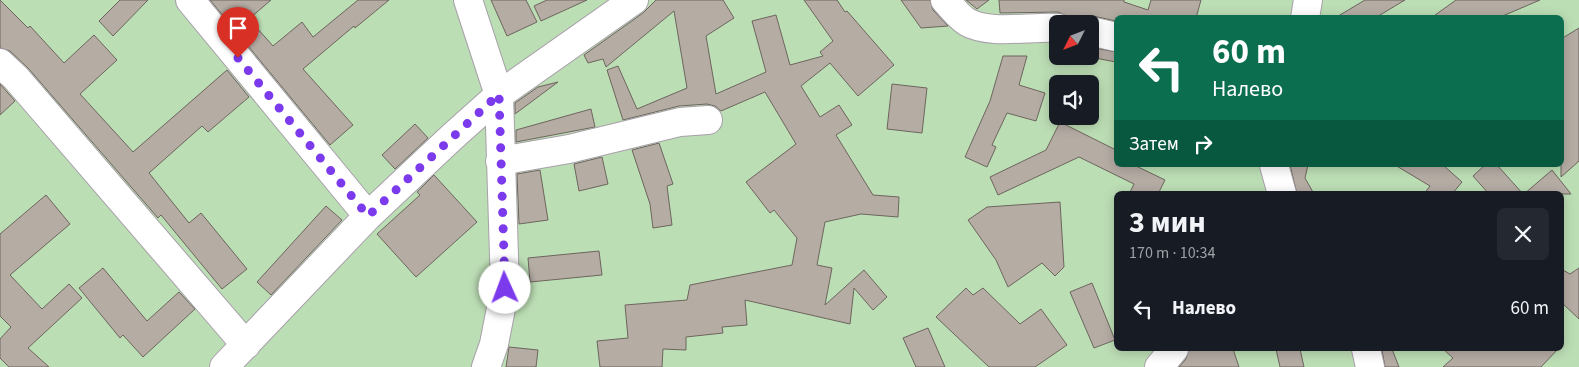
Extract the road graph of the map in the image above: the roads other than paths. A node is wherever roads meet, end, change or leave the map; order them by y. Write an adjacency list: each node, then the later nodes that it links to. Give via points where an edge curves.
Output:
1 (190, 0): 16 (street)
2 (468, 0): 11 (street)
3 (634, 0): 11 (street)
4 (945, 0): 7 (street, via 966,22 981,28)
5 (1308, 0): 6 (street)
6 (1305, 15)
7 (1049, 27)
8 (1099, 33): 9 (street)
9 (1114, 36)
10 (0, 63): 17 (street)
11 (499, 94): 13 (street); 16 (street)
12 (708, 120): 13 (street, via 680,122 569,149)
13 (500, 161): 21 (street, via 505,288)
14 (1275, 167): 15 (street)
15 (1281, 191)
16 (368, 216): 17 (street)
17 (246, 345): 20 (street)
18 (1172, 351): 22 (street)
19 (1366, 351): 23 (street)
20 (224, 367)
21 (486, 367)
22 (1159, 367)
23 (1370, 367)

